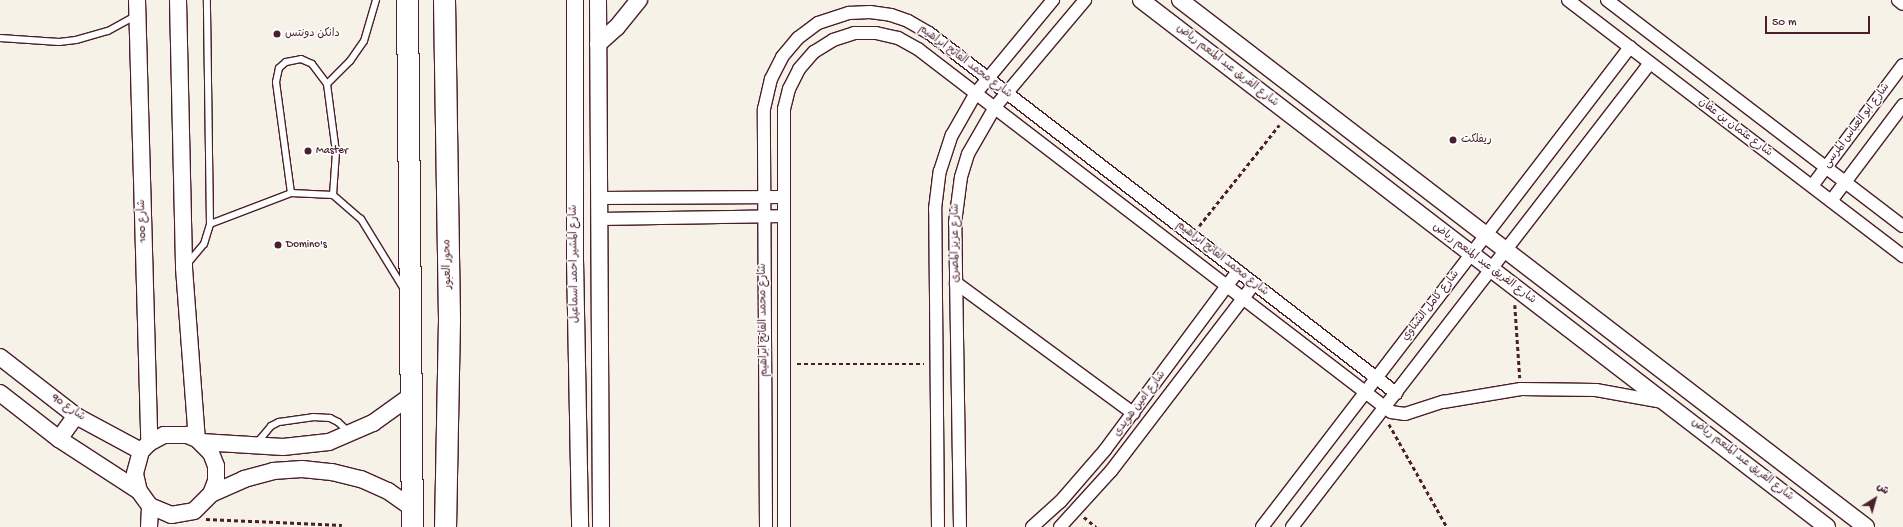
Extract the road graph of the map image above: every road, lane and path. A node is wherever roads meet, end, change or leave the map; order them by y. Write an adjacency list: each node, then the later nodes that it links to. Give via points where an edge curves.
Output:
1 (178, 0): 51 (street)
2 (207, 0): 44 (lane)
3 (376, 0): 24 (lane, via 364,41 350,61)
4 (407, 0): 59 (highway)
5 (444, 0): 88 (highway, محور العبور, via 449,320)
6 (575, 0): 89 (street, شارع المشير احمد اسماعيل, via 575,236)
7 (598, 0): 19 (street)
8 (639, 0): 19 (street, via 617,27)
9 (1053, 0): 23 (street, شارع عزيز المصرى)
10 (1085, 0): 26 (street, شارع عزيز المصرى)
11 (1141, 0): 29 (street, شارع الفريق عبد المنعم رياض)
12 (1180, 0): 47 (street, شارع الفريق عبد المنعم رياض)
13 (1568, 0): 20 (street, شارع عثمان بن عفان)
14 (1607, 0): 30 (street)
15 (1898, 0): 16 (street)
16 (1903, 4)
17 (137, 7): 18 (lane, via 108,31 76,40 59,42); 77 (street, شارع 100)
18 (0, 38)
19 (598, 44): 37 (street)
20 (1630, 47): 21 (street, شارع عثمان بن عفان); 47 (street, شارع كامل الشناوي)
21 (1650, 63): 32 (street, شارع عثمان بن عفان); 48 (street)
22 (1903, 65): 30 (street, شارع ابو العباس المرسى)
23 (987, 78): 25 (street, شارع عزيز المصرى); 26 (street, شارع محمد الفاتح ابراهيم); 35 (street, شارع محمد الفاتح ابراهيم, via 929,34 908,21 890,15 870,12 849,13 818,23 798,38 782,57 769,87 762,123)
24 (327, 84): 33 (lane, via 312,64 301,59 286,62 279,68 276,82); 34 (lane, via 336,152)
25 (976, 93): 28 (street, شارع محمد الفاتح ابراهيم); 36 (street, شارع محمد الفاتح ابراهيم, via 918,49 898,38 876,33 854,33 832,40 814,52 799,69 789,89 782,128); 62 (street, شارع عزيز المصرى, via 952,135 936,190)
26 (1006, 93): 28 (street, شارع عزيز المصرى); 46 (street, شارع محمد الفاتح ابراهيم)
27 (1903, 105): 31 (street)
28 (995, 107): 54 (street, شارع عزيز المصرى, via 968,154 961,177 956,216); 56 (street, شارع محمد الفاتح ابراهيم)
29 (1288, 114): 46 (path); 49 (street, شارع الفريق عبد المنعم رياض)
30 (1826, 168): 31 (street); 32 (street, شارع ابو العباس المرسى)
31 (1845, 182): 39 (street); 45 (street)
32 (1812, 186): 39 (street, شارع عثمان بن عفان)
33 (291, 193): 34 (lane); 44 (lane)
34 (333, 195): 59 (lane, via 362,219)
35 (763, 197): 36 (street); 38 (street); 41 (street, شارع محمد الفاتح ابراهيم)
36 (782, 197): 40 (street, شارع محمد الفاتح ابراهيم)
37 (599, 198): 38 (street); 43 (street)
38 (677, 198): 42 (street)
39 (1831, 200): 50 (street, شارع عثمان بن عفان)
40 (782, 216): 41 (street); 61 (street, شارع محمد الفاتح ابراهيم)
41 (763, 217): 42 (street); 80 (street, شارع محمد الفاتح ابراهيم)
42 (677, 218): 43 (street)
43 (599, 219): 90 (street)
44 (210, 224): 51 (lane, via 204,244)
45 (1903, 226)
46 (1191, 236): 53 (street, شارع محمد الفاتح ابراهيم)
47 (1484, 236): 48 (street, شارع الفريق عبد المنعم رياض); 49 (street, شارع كامل الشناوي)
48 (1505, 252): 52 (street); 102 (street, شارع الفريق عبد المنعم رياض)
49 (1471, 254): 52 (street, شارع الفريق عبد المنعم رياض); 63 (street, شارع كامل الشناوي)
50 (1903, 256)
51 (184, 268): 75 (street)
52 (1491, 270): 57 (street, شارع الفريق عبد المنعم رياض); 67 (street)
53 (1238, 272): 55 (street, شارع محمد الفاتح ابراهيم); 56 (street, شارع امين هويدى)
54 (956, 283): 71 (street); 94 (street, شارع عزيز المصرى)
55 (1254, 284): 58 (street, شارع امين هويدى); 63 (street, شارع محمد الفاتح ابراهيم)
56 (1227, 286): 58 (street, شارع محمد الفاتح ابراهيم); 71 (street, شارع امين هويدى)
57 (1513, 286): 64 (path); 69 (street, شارع الفريق عبد المنعم رياض)
58 (1243, 298): 65 (street, شارع محمد الفاتح ابراهيم); 83 (street, شارع امين هويدى, via 1111,471)
59 (411, 303): 68 (highway)
60 (0, 357): 72 (street, شارع 90)
61 (783, 364): 62 (path); 81 (street, شارع محمد الفاتح ابراهيم)
62 (936, 364): 93 (street, شارع عزيز المصرى)
63 (1376, 377): 65 (street, شارع كامل الشناوي); 67 (street, شارع محمد الفاتح ابراهيم)
64 (1521, 388): 69 (street, شارع محمد الفاتح ابراهيم, via 1596,390); 70 (street, شارع محمد الفاتح ابراهيم, via 1458,398 1405,414 1398,415)
65 (1364, 392): 70 (street, شارع محمد الفاتح ابراهيم); 98 (street, شارع كامل الشناوي)
66 (0, 393): 74 (street)
67 (1396, 393): 70 (street)
68 (412, 395): 73 (street, via 373,423); 85 (highway)
69 (1670, 404): 101 (street, شارع الفريق عبد المنعم رياض)
70 (1383, 409): 99 (street); 100 (path)
71 (1133, 413): 95 (street, شارع امين هويدى, via 1077,484)
72 (76, 416): 74 (street); 77 (street, شارع 90)
73 (350, 434): 76 (street, via 329,442 307,446); 76 (lane, via 334,420 313,417 279,422)
74 (59, 439): 78 (street)
75 (199, 441): 76 (street); 77 (street, via 175,433 164,435); 79 (street, via 211,453 216,466 216,480)
76 (255, 445)
77 (145, 447): 78 (street, via 135,474)
78 (139, 491): 82 (street)
79 (211, 494): 84 (street); 85 (street, via 244,479 273,472 302,469 332,472 360,479 388,491)
80 (766, 494): 81 (street); 91 (street, شارع محمد الفاتح ابراهيم)
81 (783, 494): 92 (street, شارع محمد الفاتح ابراهيم)
82 (150, 506): 84 (street, via 171,515); 87 (street)
83 (1077, 511): 96 (street, شارع امين هويدى); 97 (path)
84 (186, 517): 86 (path, via 214,521)
85 (412, 517)
86 (342, 525)
87 (149, 527)
88 (445, 527)
89 (580, 527)
90 (601, 527)
91 (766, 527)
92 (784, 527)
93 (938, 527)
94 (960, 527)
95 (1032, 527)
96 (1060, 527)
97 (1096, 527)
98 (1262, 527)
99 (1292, 527)
100 (1447, 527)
101 (1827, 527)
102 (1866, 527)

